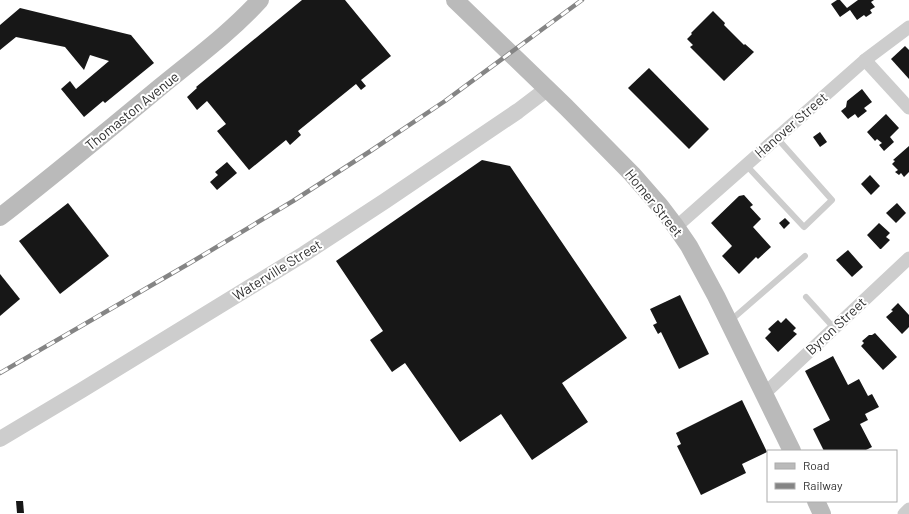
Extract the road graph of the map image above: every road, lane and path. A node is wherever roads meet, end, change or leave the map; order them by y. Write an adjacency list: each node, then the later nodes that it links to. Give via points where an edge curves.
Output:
1 (260, 0): 9 (main road, Thomaston Avenue, via 209,47)
2 (455, 0): 5 (main road, Homer Street)
3 (909, 27): 4 (street, Hanover Street)
4 (866, 60): 6 (street); 7 (street, Hanover Street)
5 (546, 89): 10 (main road, Homer Street, via 632,174); 17 (street, Waterville Street, via 304,254)
6 (909, 108)
7 (777, 138): 8 (street, Hanover Street); 8 (lane, via 832,200 804,227)
8 (746, 165): 10 (street, Hanover Street)
9 (0, 217)
10 (676, 227): 14 (main road, Homer Street)
11 (805, 256): 14 (lane)
12 (909, 258): 15 (street, Byron Street)
13 (806, 297): 15 (lane)
14 (729, 322): 16 (main road, Homer Street)
15 (834, 328): 16 (street, Byron Street)
16 (764, 394): 18 (main road, Homer Street)
17 (0, 439)
18 (792, 450)
19 (816, 502): 21 (main road)
20 (909, 510): 22 (street)
21 (822, 514)
22 (904, 514)

